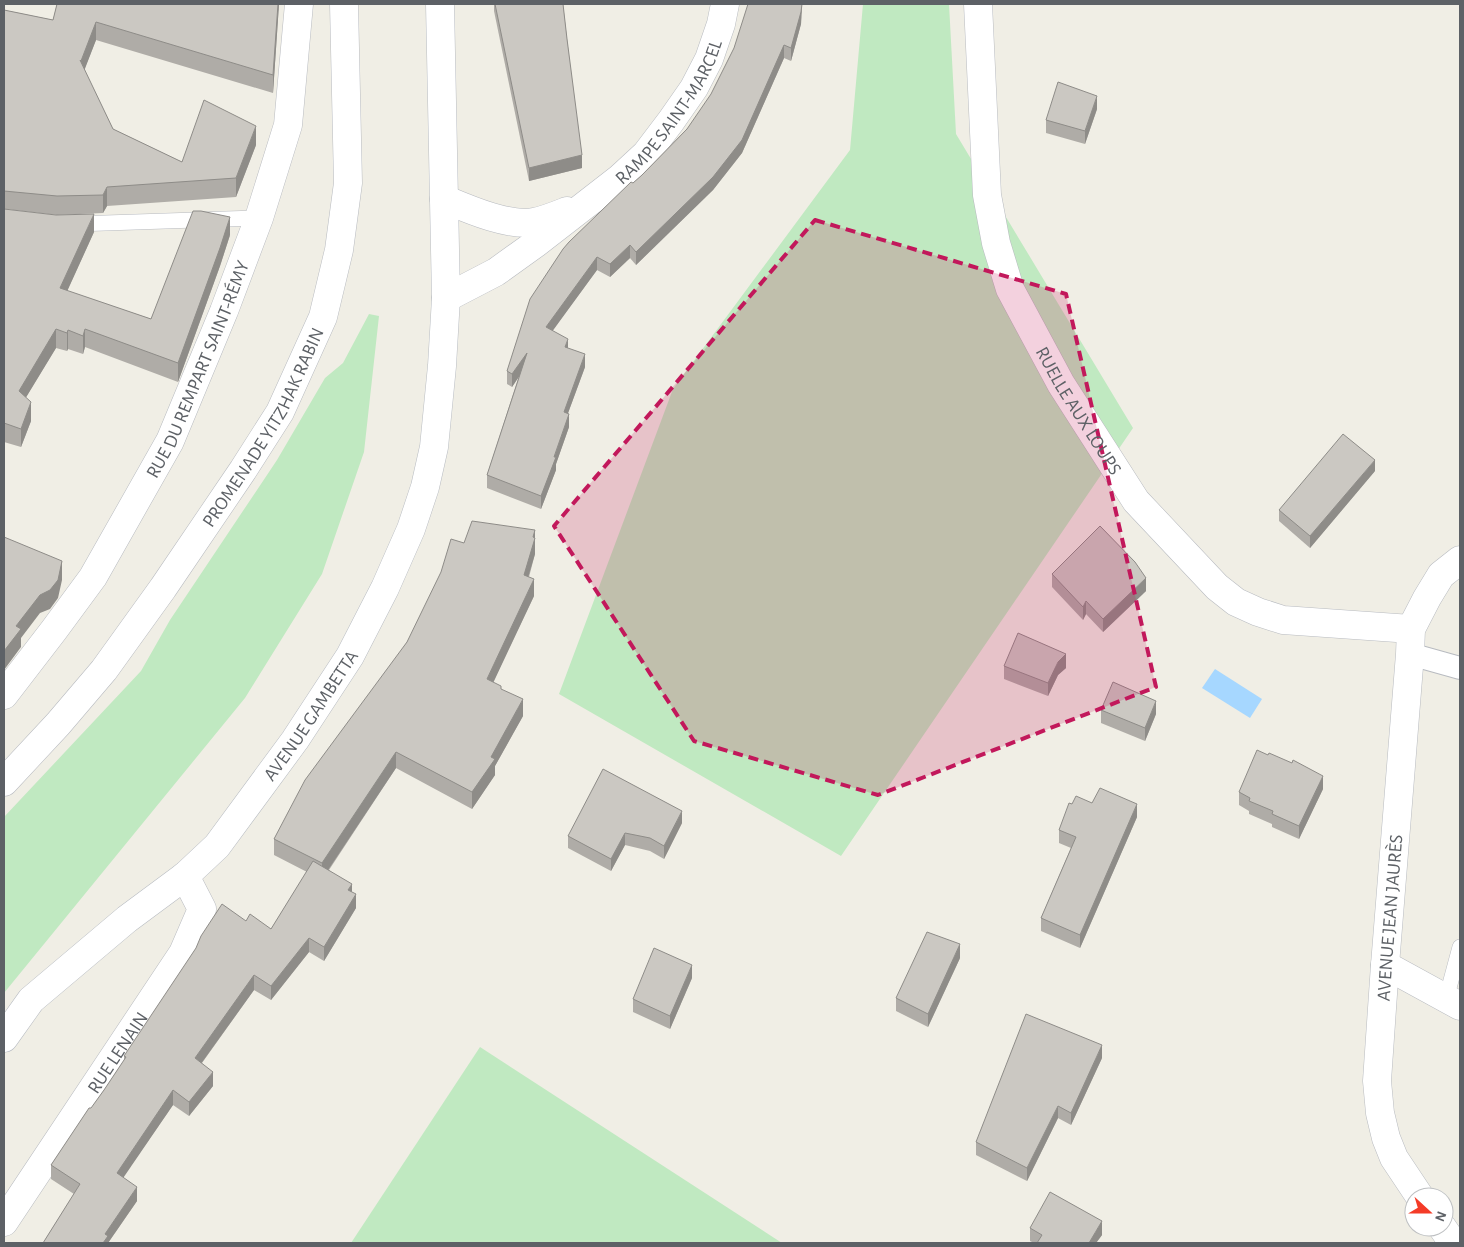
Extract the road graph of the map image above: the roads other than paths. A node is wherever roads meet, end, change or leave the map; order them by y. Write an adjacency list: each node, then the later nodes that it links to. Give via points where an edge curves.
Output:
1 (299, 4): 8 (street, RUE DU REMPART SAINT-RÉMY, via 288,125)
2 (344, 4): 15 (street, PROMENADE YITZHAK RABIN, via 348,184 339,250 324,317 280,412 163,588 104,670)
3 (725, 4): 7 (street, RAMPE SAINT-MARCEL, via 709,59 694,88 646,154)
4 (978, 4): 12 (street, RUELLE AUX LOUPS, via 987,195 996,243 1010,289 1061,384 1136,501 1217,587 1236,602 1283,620)
5 (444, 7): 6 (street, AVENUE GAMBETTA)
6 (444, 199): 7 (street, RAMPE SAINT-MARCEL, via 476,212 516,222 534,222); 10 (street, AVENUE GAMBETTA)
7 (587, 203): 10 (street, RAMPE SAINT-MARCEL, via 496,272)
8 (258, 218): 9 (lane); 14 (street, RUE DU REMPART SAINT-RÉMY, via 224,311 170,440 93,577)
9 (56, 224)
10 (446, 298): 16 (street, AVENUE GAMBETTA, via 434,447 411,529 385,588 350,656 295,740 216,846)
11 (1460, 560): 12 (street, via 1440,575)
12 (1411, 641): 13 (street); 18 (street, AVENUE JEAN JAURÈS)
13 (1460, 668)
14 (4, 695)
15 (4, 782)
16 (185, 876): 20 (street, AVENUE GAMBETTA, via 127,919 31,1000); 22 (street, RUE LENAIN, via 202,909 183,953)
17 (1460, 947): 19 (lane)
18 (1385, 965): 19 (street); 21 (street, AVENUE JEAN JAURÈS, via 1377,1081 1380,1113 1394,1158)
19 (1453, 1002)
20 (4, 1038)
21 (1413, 1187)
22 (4, 1222)

